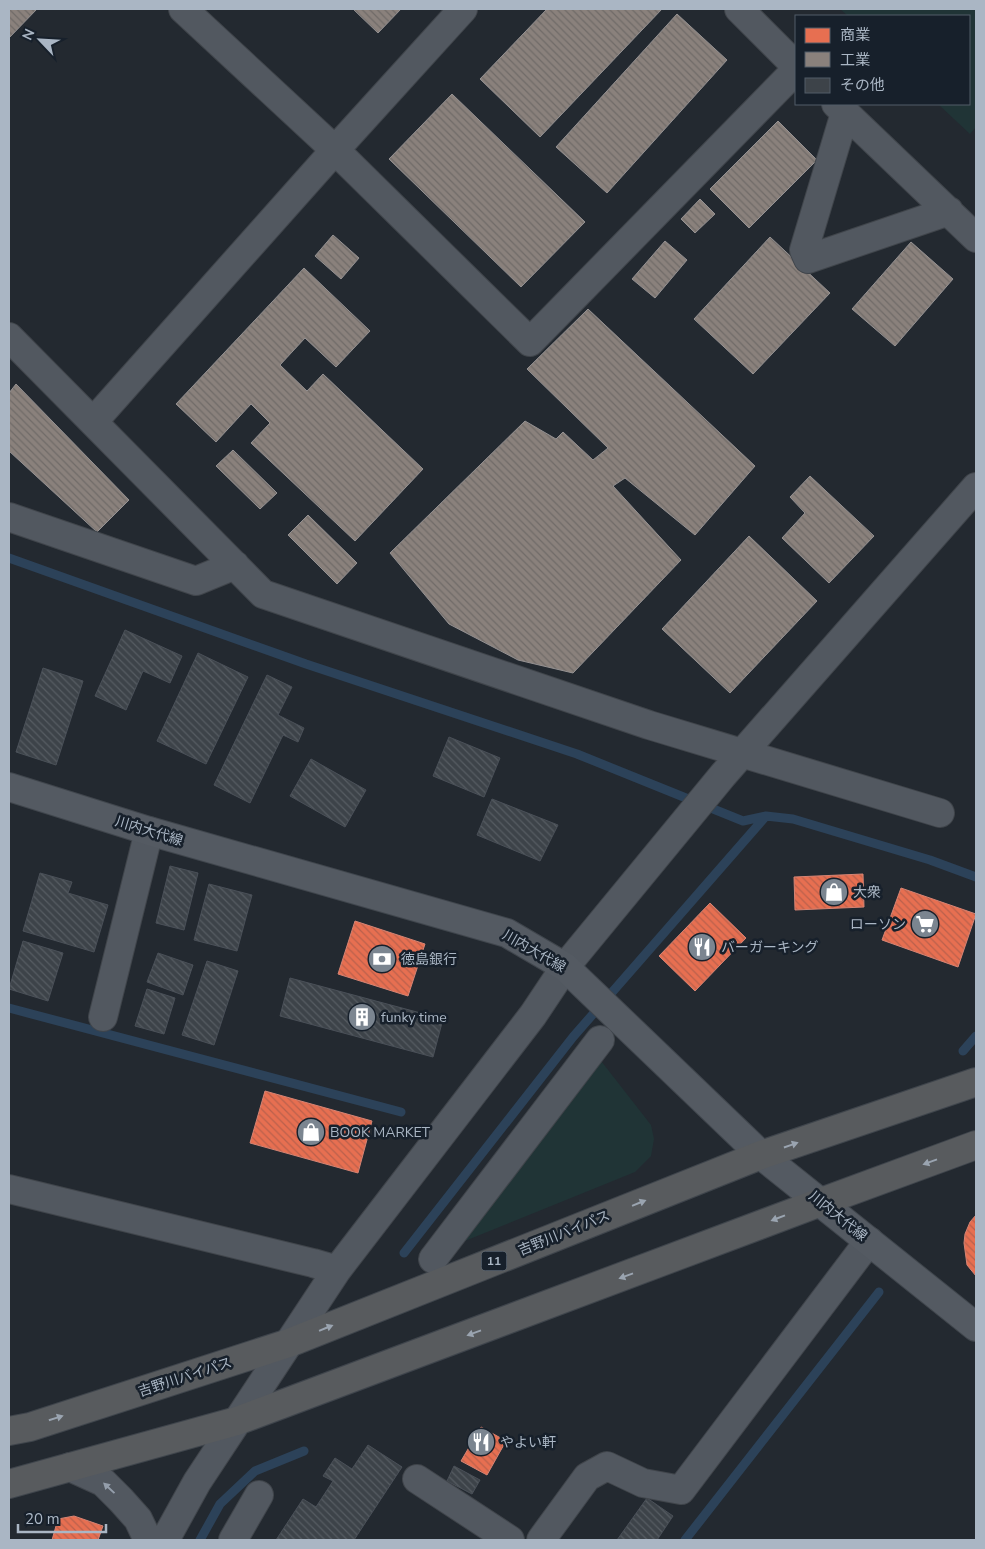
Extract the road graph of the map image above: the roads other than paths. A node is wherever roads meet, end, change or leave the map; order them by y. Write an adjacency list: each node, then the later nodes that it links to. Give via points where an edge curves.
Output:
1 (184, 9): 7 (street)
2 (463, 9): 7 (street)
3 (739, 9): 4 (street)
4 (795, 65)
5 (795, 71): 7 (street, via 530,342)
6 (841, 108): 8 (street); 8 (street, via 804,250 808,259)
7 (335, 150): 11 (street)
8 (949, 211): 9 (street)
9 (976, 238)
10 (9, 337): 11 (street)
11 (93, 422): 14 (street)
12 (976, 487): 15 (street)
13 (9, 517): 14 (street, via 196,581)
14 (235, 565): 15 (street, via 263,594 649,725)
15 (744, 753): 17 (street); 19 (street)
16 (9, 788): 18 (main road, 川内大代線)
17 (940, 813)
18 (149, 831): 19 (main road, 川内大代線, via 507,933); 20 (street)
19 (565, 967): 24 (main road, 川内大代線); 29 (street, via 534,1014)
20 (103, 1017)
21 (600, 1040): 28 (street)
22 (976, 1082): 24 (highway, 吉野川バイパス / 11, one-way to 22)
23 (976, 1145): 26 (highway, one-way to 26)
24 (761, 1155): 26 (main road, 川内大代線); 31 (highway, 吉野川バイパス / 11, one-way to 24)
25 (9, 1189): 29 (street)
26 (822, 1202): 27 (main road, 川内大代線); 32 (highway, one-way to 32)
27 (870, 1241): 30 (main road, 川内大代線); 42 (street, via 682,1490 643,1483 607,1466 587,1477)
28 (433, 1259)
29 (337, 1270): 31 (street)
30 (976, 1327)
31 (289, 1343): 32 (street); 33 (highway, 吉野川バイパス / 11, one-way to 31)
32 (237, 1421): 34 (highway); 39 (street, via 197,1482)
33 (9, 1431)
34 (70, 1467): 36 (highway); 38 (street, one-way to 34, via 138,1519 103,1482)
35 (417, 1479): 41 (street)
36 (9, 1484)
37 (260, 1495): 40 (street)
38 (148, 1540)
39 (165, 1540)
40 (233, 1540)
41 (510, 1540)
42 (541, 1540)

